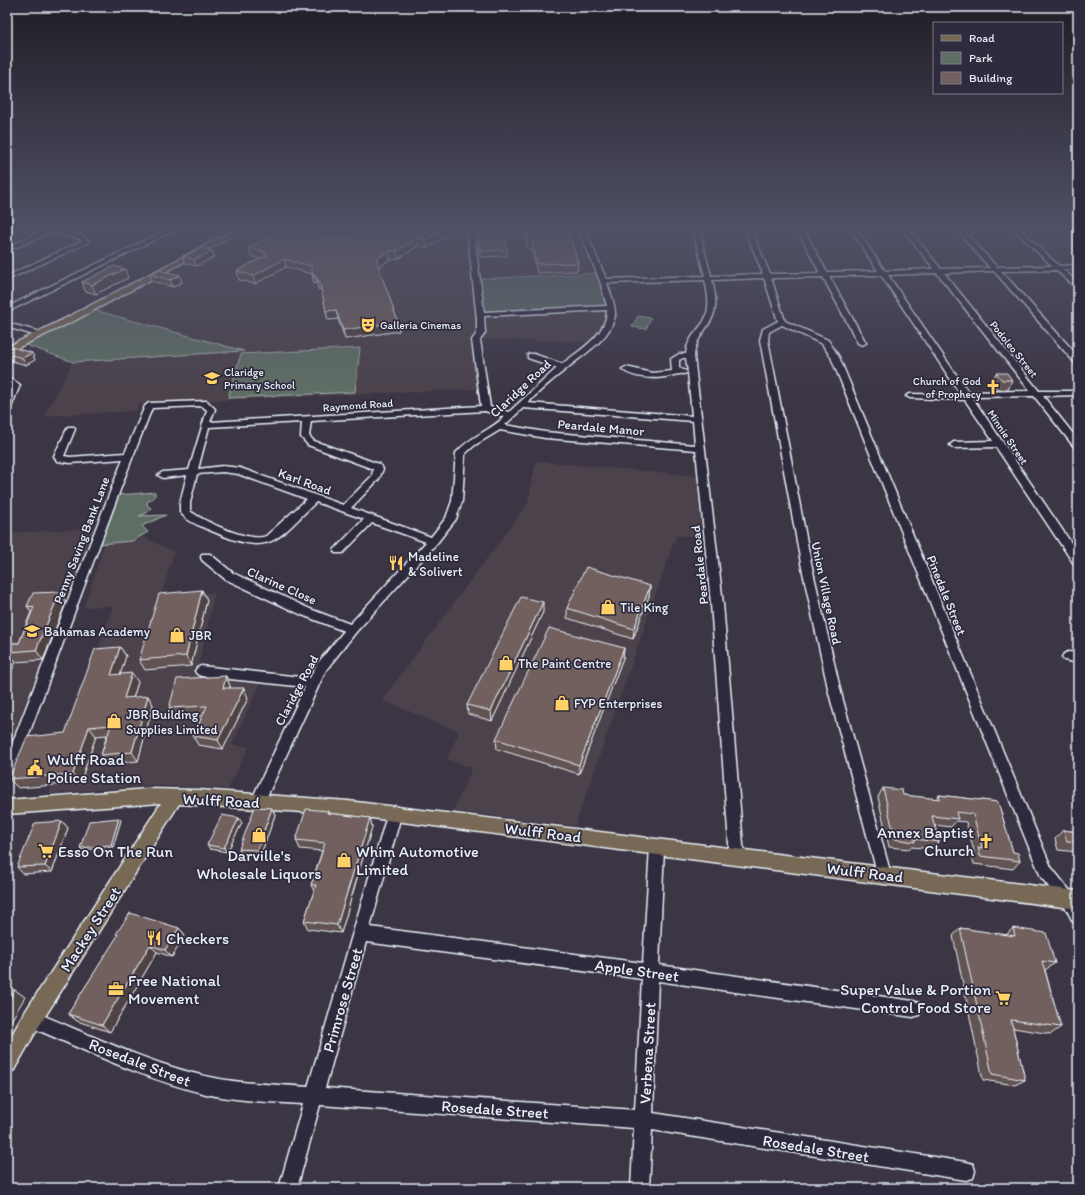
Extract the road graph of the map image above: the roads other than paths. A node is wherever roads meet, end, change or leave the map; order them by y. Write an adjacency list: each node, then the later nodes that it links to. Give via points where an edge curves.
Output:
1 (63, 283): 13 (street)
2 (130, 283): 17 (main road)
3 (140, 283): 20 (main road)
4 (477, 283): 14 (street)
5 (604, 283): 12 (street)
6 (708, 283): 22 (street, Peardale Road, via 711,314 690,344)
7 (769, 283): 15 (street)
8 (828, 283): 18 (street)
9 (889, 283): 32 (street, Minnie Street)
10 (946, 283): 30 (street, Podoleo Street)
11 (1007, 283): 23 (street)
12 (611, 308): 14 (street); 24 (street, Claridge Road, via 610,320 601,335)
13 (7, 310)
14 (481, 316): 35 (street, via 481,333 477,337)
15 (782, 322): 66 (street, Union Village Road, via 766,331 764,340 806,563 835,693); 67 (street, Pinedale Street, via 824,342 835,357 1046,872)
16 (7, 325): 17 (street)
17 (34, 333): 19 (main road)
18 (862, 343)
19 (7, 346)
20 (7, 350)
21 (531, 356): 24 (street)
22 (690, 356): 26 (street, via 675,359 675,369); 27 (street, Peardale Road)
23 (1078, 361)
24 (563, 367): 33 (street, Claridge Road)
25 (626, 369): 26 (street, via 652,375)
26 (679, 371): 27 (street)
27 (692, 374): 38 (street, Peardale Road)
28 (7, 378): 34 (street, via 16,385)
29 (1078, 393): 30 (street)
30 (1035, 394): 32 (street); 44 (street, Podoleo Street)
31 (910, 396): 32 (street)
32 (966, 396): 42 (street, Minnie Street)
33 (522, 405): 36 (street, Claridge Road); 38 (street)
34 (7, 407)
35 (486, 408): 36 (street, Raymond Road); 37 (street, Raymond Road)
36 (511, 416): 40 (street, Claridge Road)
37 (307, 419): 39 (street, Raymond Road); 50 (street, via 305,437 310,443 376,466 378,469 376,477)
38 (698, 419): 45 (street, Peardale Road)
39 (205, 425): 46 (street, Penny Saving Bank Lane, via 211,409 204,403 149,406); 47 (street)
40 (499, 427): 45 (street, Peardale Manor, via 545,435); 52 (street, Claridge Road, via 472,443 461,453 455,511)
41 (71, 429): 46 (street, via 60,459)
42 (998, 444): 43 (street); 55 (street, Minnie Street)
43 (954, 445)
44 (1078, 446)
45 (701, 448): 65 (street, Peardale Road, via 717,604)
46 (128, 456): 59 (street, Penny Saving Bank Lane)
47 (192, 472): 48 (street, Karl Road); 49 (street, Karl Road, via 223,469 240,471); 49 (street, via 185,512 199,521 254,542 265,541 271,537)
48 (163, 475)
49 (314, 498): 50 (street, Karl Road)
50 (344, 509): 51 (street, Karl Road)
51 (371, 518): 52 (street, Karl Road); 53 (street)
52 (433, 541): 56 (street, Claridge Road)
53 (339, 551)
54 (206, 557): 56 (street, Clarine Close, via 229,576 306,612)
55 (1078, 561)
56 (352, 629): 58 (street, Claridge Road, via 321,667)
57 (201, 671): 58 (street)
58 (313, 683): 61 (street, Claridge Road)
59 (7, 774)
60 (174, 797): 61 (main road, Wulff Road); 62 (main road, Wulff Road, via 148,796); 72 (main road, Mackey Street)
61 (258, 801): 63 (main road, Wulff Road)
62 (7, 807)
63 (395, 812): 64 (main road, Wulff Road); 69 (street, Primrose Street)
64 (657, 847): 65 (main road, Wulff Road); 70 (street, Verbena Street)
65 (737, 857): 66 (main road, Wulff Road)
66 (884, 875): 67 (main road, Wulff Road)
67 (1072, 900): 68 (street, Pinedale Street)
68 (1078, 916)
69 (361, 934): 70 (street, Apple Street); 74 (street, Primrose Street)
70 (651, 972): 71 (street, Apple Street); 75 (street, Verbena Street)
71 (913, 1009)
72 (32, 1019): 73 (main road, Mackey Street); 74 (street, Rosedale Street, via 161,1073 202,1086)
73 (7, 1063)
74 (315, 1095): 75 (street, Rosedale Street); 77 (street, Primrose Street)
75 (644, 1120): 76 (street, Rosedale Street); 78 (street, Verbena Street)
76 (966, 1171)
77 (288, 1188)
78 (640, 1188)

